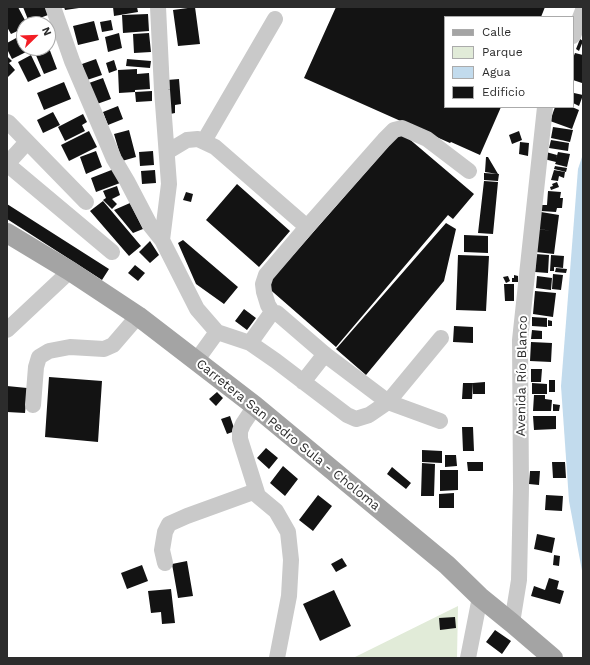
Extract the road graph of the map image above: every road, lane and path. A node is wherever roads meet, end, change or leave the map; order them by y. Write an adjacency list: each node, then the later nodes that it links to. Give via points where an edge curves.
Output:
1 (53, 7): 15 (street, via 72,61 114,159 150,225)
2 (158, 7): 10 (street)
3 (583, 10): 5 (street)
4 (275, 19): 8 (street)
5 (574, 33)
6 (545, 108): 34 (street, Avenida Río Blanco, via 520,340 519,580)
7 (7, 122): 9 (street)
8 (204, 141): 10 (street, via 198,138 187,140); 13 (street, via 215,147)
9 (27, 142): 12 (street); 16 (street, via 7,164)
10 (167, 152): 15 (street, via 169,184)
11 (469, 171): 13 (street, via 427,139 402,128 394,130)
12 (86, 202)
13 (307, 227): 18 (street, via 266,275 264,292)
14 (7, 233): 17 (main road, Carretera San Pedro Sula - Choloma)
15 (162, 240): 21 (street, via 198,309)
16 (112, 252)
17 (70, 271): 19 (main road, Carretera San Pedro Sula - Choloma); 20 (street)
18 (273, 313): 23 (street); 24 (street, via 277,313)
19 (138, 316): 25 (main road, Carretera San Pedro Sula - Choloma); 28 (street, via 112,345 104,349 70,347 49,351 39,357)
20 (7, 330)
21 (216, 332): 23 (street); 25 (street)
22 (441, 338): 27 (street)
23 (250, 343): 26 (street)
24 (325, 354): 26 (street); 27 (street)
25 (196, 361): 29 (main road, Carretera San Pedro Sula - Choloma)
26 (304, 382): 27 (street, via 356,419 369,415)
27 (388, 402): 30 (street)
28 (33, 405)
29 (255, 406): 31 (street, via 243,424 240,439); 33 (main road, Carretera San Pedro Sula - Choloma, via 447,565)
30 (440, 420)
31 (256, 491): 32 (street, via 169,524 162,550); 35 (street, via 258,496 276,511 288,532 291,560 289,596)
32 (165, 563)
33 (480, 597): 34 (main road, Carretera San Pedro Sula - Choloma); 36 (street)
34 (512, 623): 37 (main road, Carretera San Pedro Sula - Choloma)
35 (277, 658)
36 (468, 658)
37 (553, 658)

